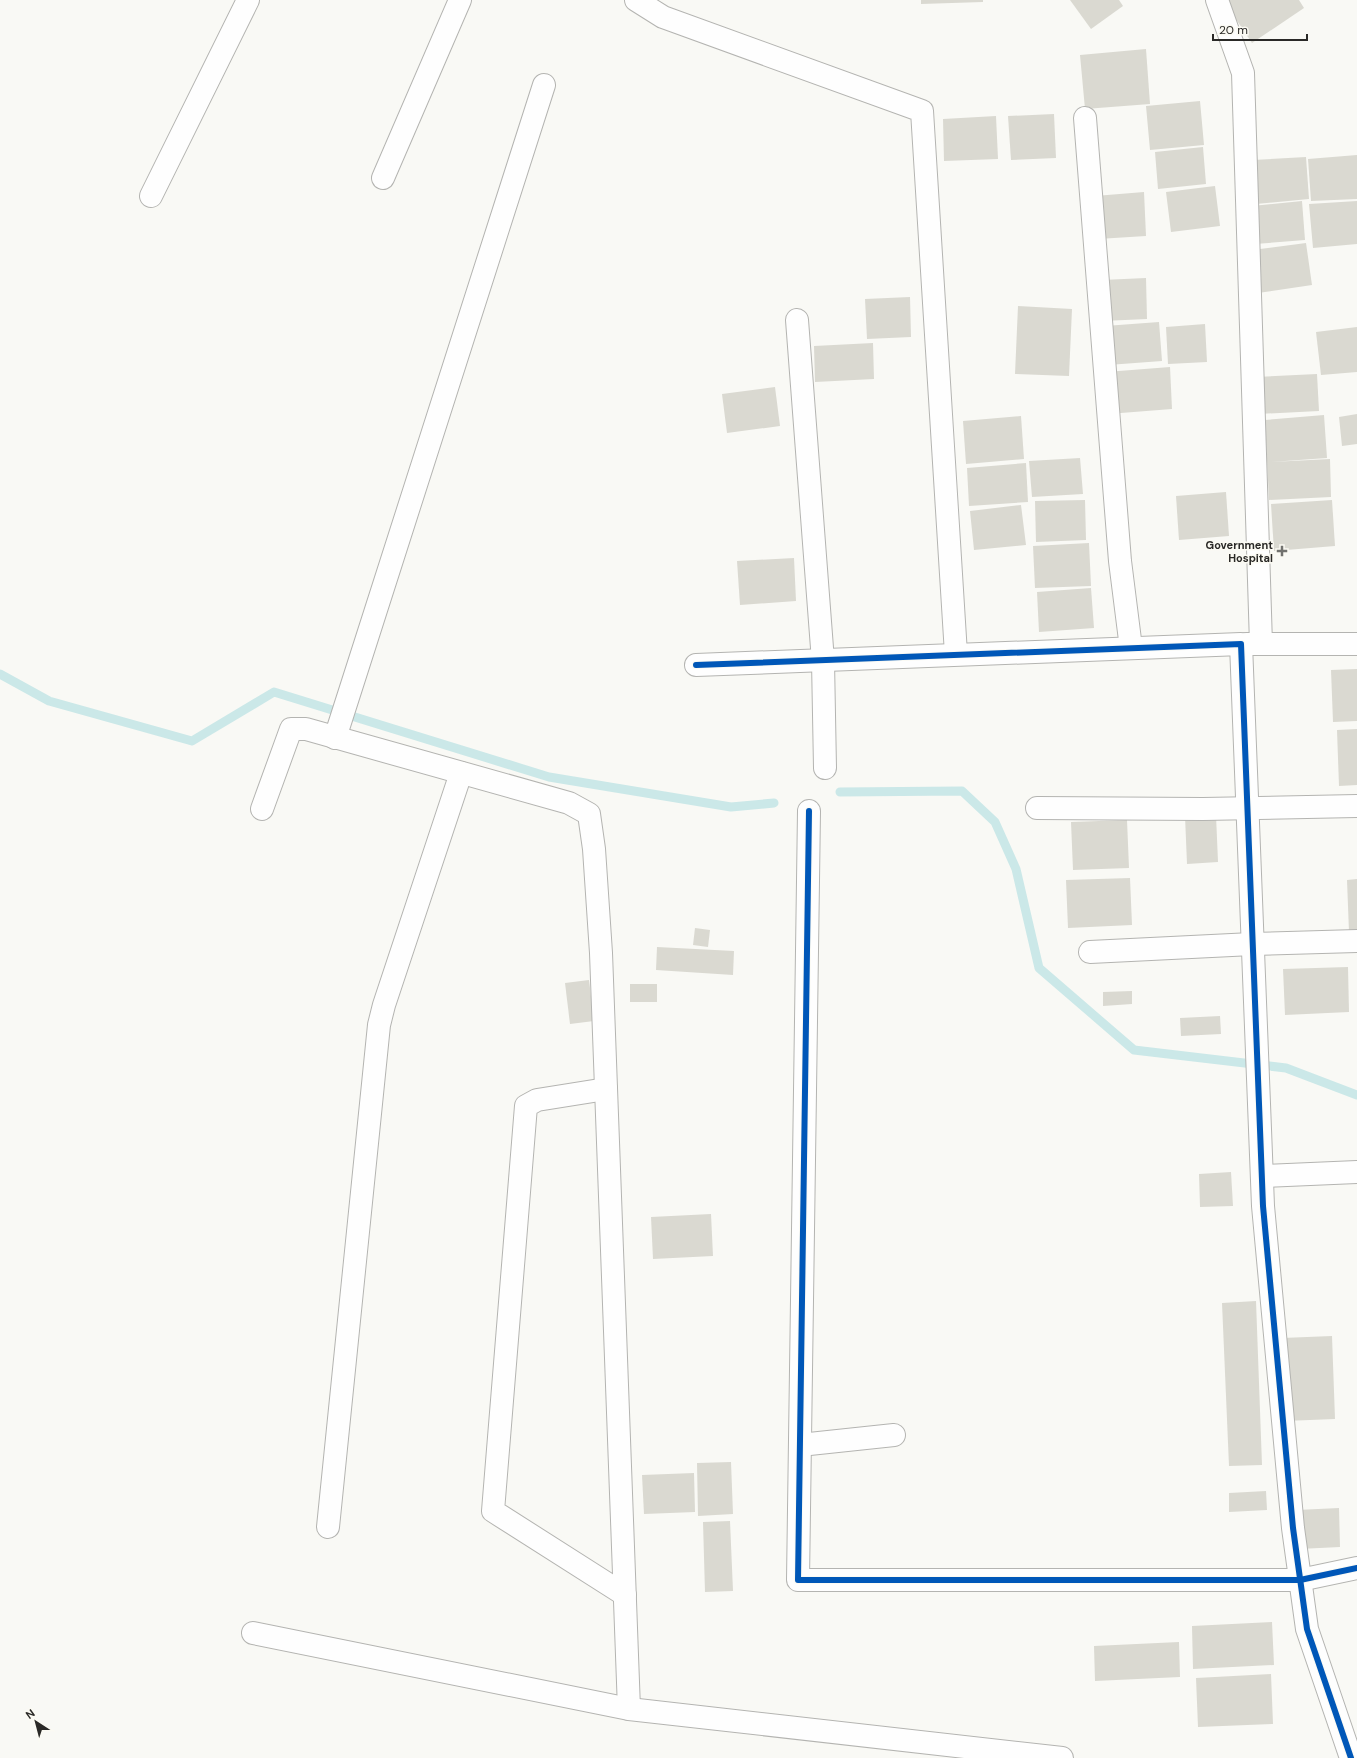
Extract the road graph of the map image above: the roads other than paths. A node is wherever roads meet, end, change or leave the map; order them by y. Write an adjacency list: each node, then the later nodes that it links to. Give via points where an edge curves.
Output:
1 (248, 0): 8 (street)
2 (460, 0): 7 (street)
3 (636, 0): 13 (street, via 663,16 922,111)
4 (1217, 0): 10 (street, via 1243,74)
5 (544, 85): 16 (street)
6 (1085, 118): 12 (street, via 1120,561)
7 (383, 178)
8 (151, 196)
9 (797, 320): 14 (street)
10 (1251, 644): 11 (street); 12 (street); 21 (street)
11 (1357, 644)
12 (1131, 648): 13 (street)
13 (956, 654): 14 (street)
14 (823, 660): 15 (street); 17 (street)
15 (696, 665)
16 (335, 736): 18 (street); 22 (street, via 306,729 291,729)
17 (825, 768)
18 (461, 772): 27 (street, via 569,803 589,814 601,953); 32 (street, via 379,1025)
19 (1357, 806): 21 (street)
20 (1037, 808): 21 (street)
21 (1247, 808): 25 (street)
22 (262, 809)
23 (809, 811): 31 (street)
24 (1357, 941): 25 (street)
25 (1252, 944): 26 (street); 29 (street)
26 (1090, 952)
27 (606, 1089): 35 (street); 35 (street, via 537,1100 526,1106 493,1511)
28 (1357, 1172): 29 (street)
29 (1262, 1176): 34 (street, via 1292,1520)
30 (894, 1435): 31 (street)
31 (800, 1445): 34 (street, via 798,1580)
32 (328, 1527)
33 (1357, 1568): 34 (street)
34 (1300, 1580): 39 (street, via 1307,1629)
35 (625, 1595): 37 (street)
36 (253, 1633): 37 (street)
37 (629, 1709): 38 (street)
38 (1062, 1758)
39 (1351, 1758)

